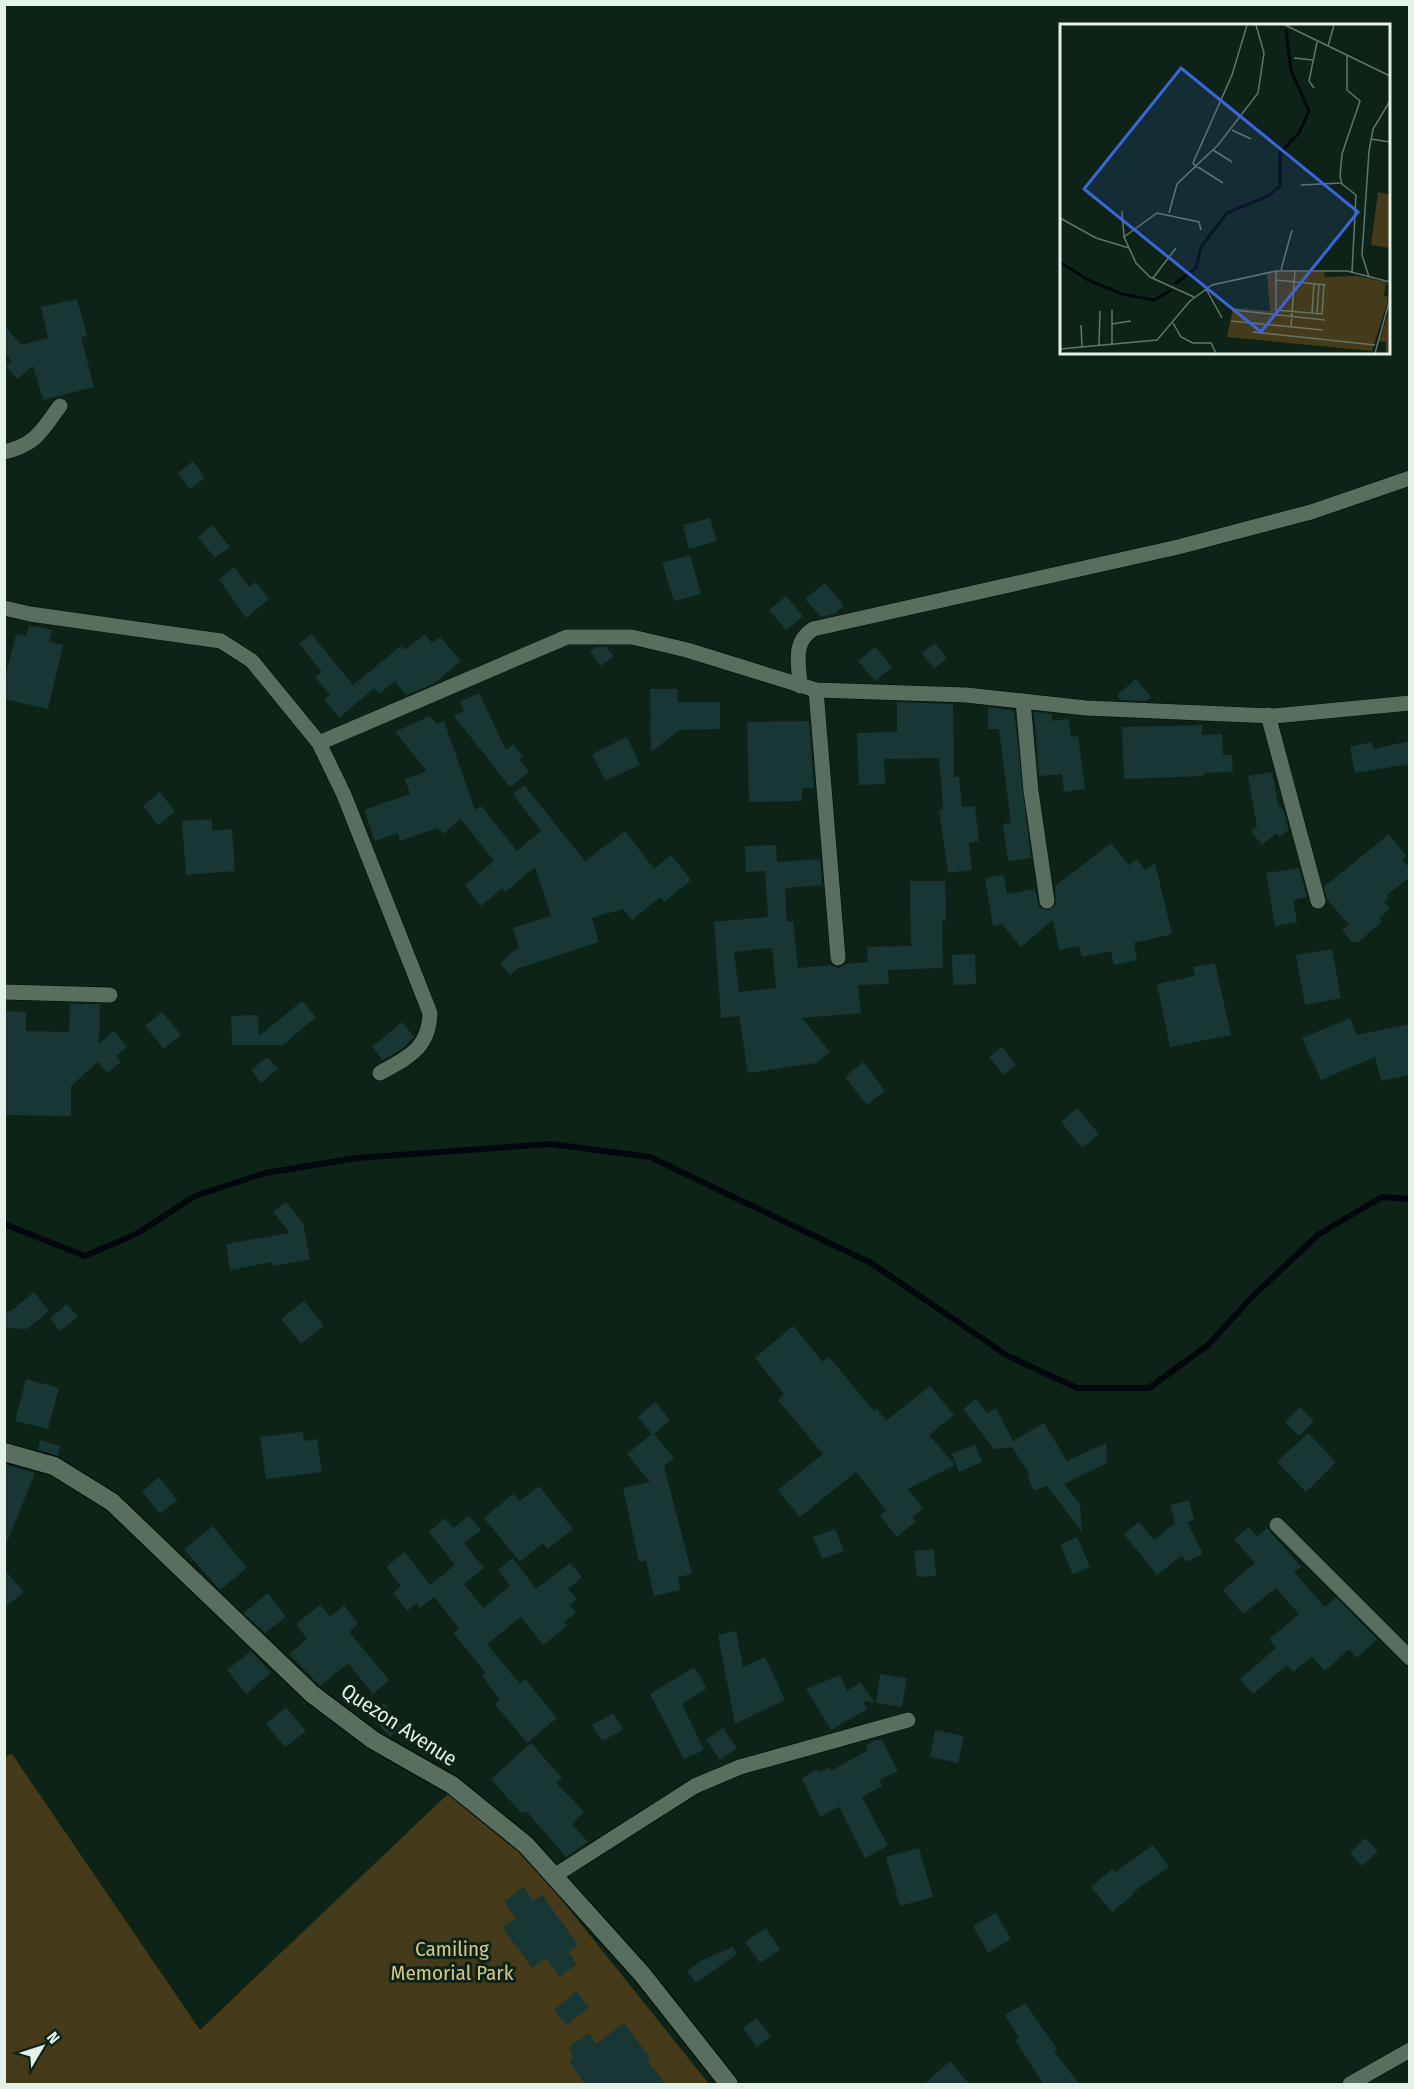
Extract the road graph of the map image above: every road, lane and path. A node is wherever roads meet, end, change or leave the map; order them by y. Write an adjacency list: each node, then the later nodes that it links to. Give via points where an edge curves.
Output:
1 (60, 405): 2 (street, via 24,447)
2 (4, 452)
3 (1410, 478): 5 (street, via 1311,512 1178,547 813,629 801,637 799,645)
4 (4, 608): 10 (street, via 220,640 252,661)
5 (800, 686): 6 (street); 10 (street, via 632,637 567,637)
6 (816, 690): 7 (street); 13 (street)
7 (1023, 701): 9 (street, via 1086,708); 11 (street)
8 (1410, 702): 9 (street)
9 (1268, 716): 12 (street)
10 (319, 743): 16 (street, via 344,795 430,1013 430,1030 420,1047)
11 (1047, 901)
12 (1318, 901)
13 (838, 958)
14 (4, 992): 15 (street)
15 (110, 995)
16 (381, 1073)
17 (4, 1452): 21 (street, Quezon Avenue, via 54,1466 112,1502 312,1694 373,1740 452,1785 526,1845)
18 (1277, 1526): 19 (street)
19 (1410, 1658)
20 (908, 1720): 21 (street, via 740,1767 695,1786)
21 (554, 1876): 23 (street, Quezon Avenue, via 642,1974)
22 (1410, 2050): 24 (street)
23 (729, 2085)
24 (1350, 2085)

